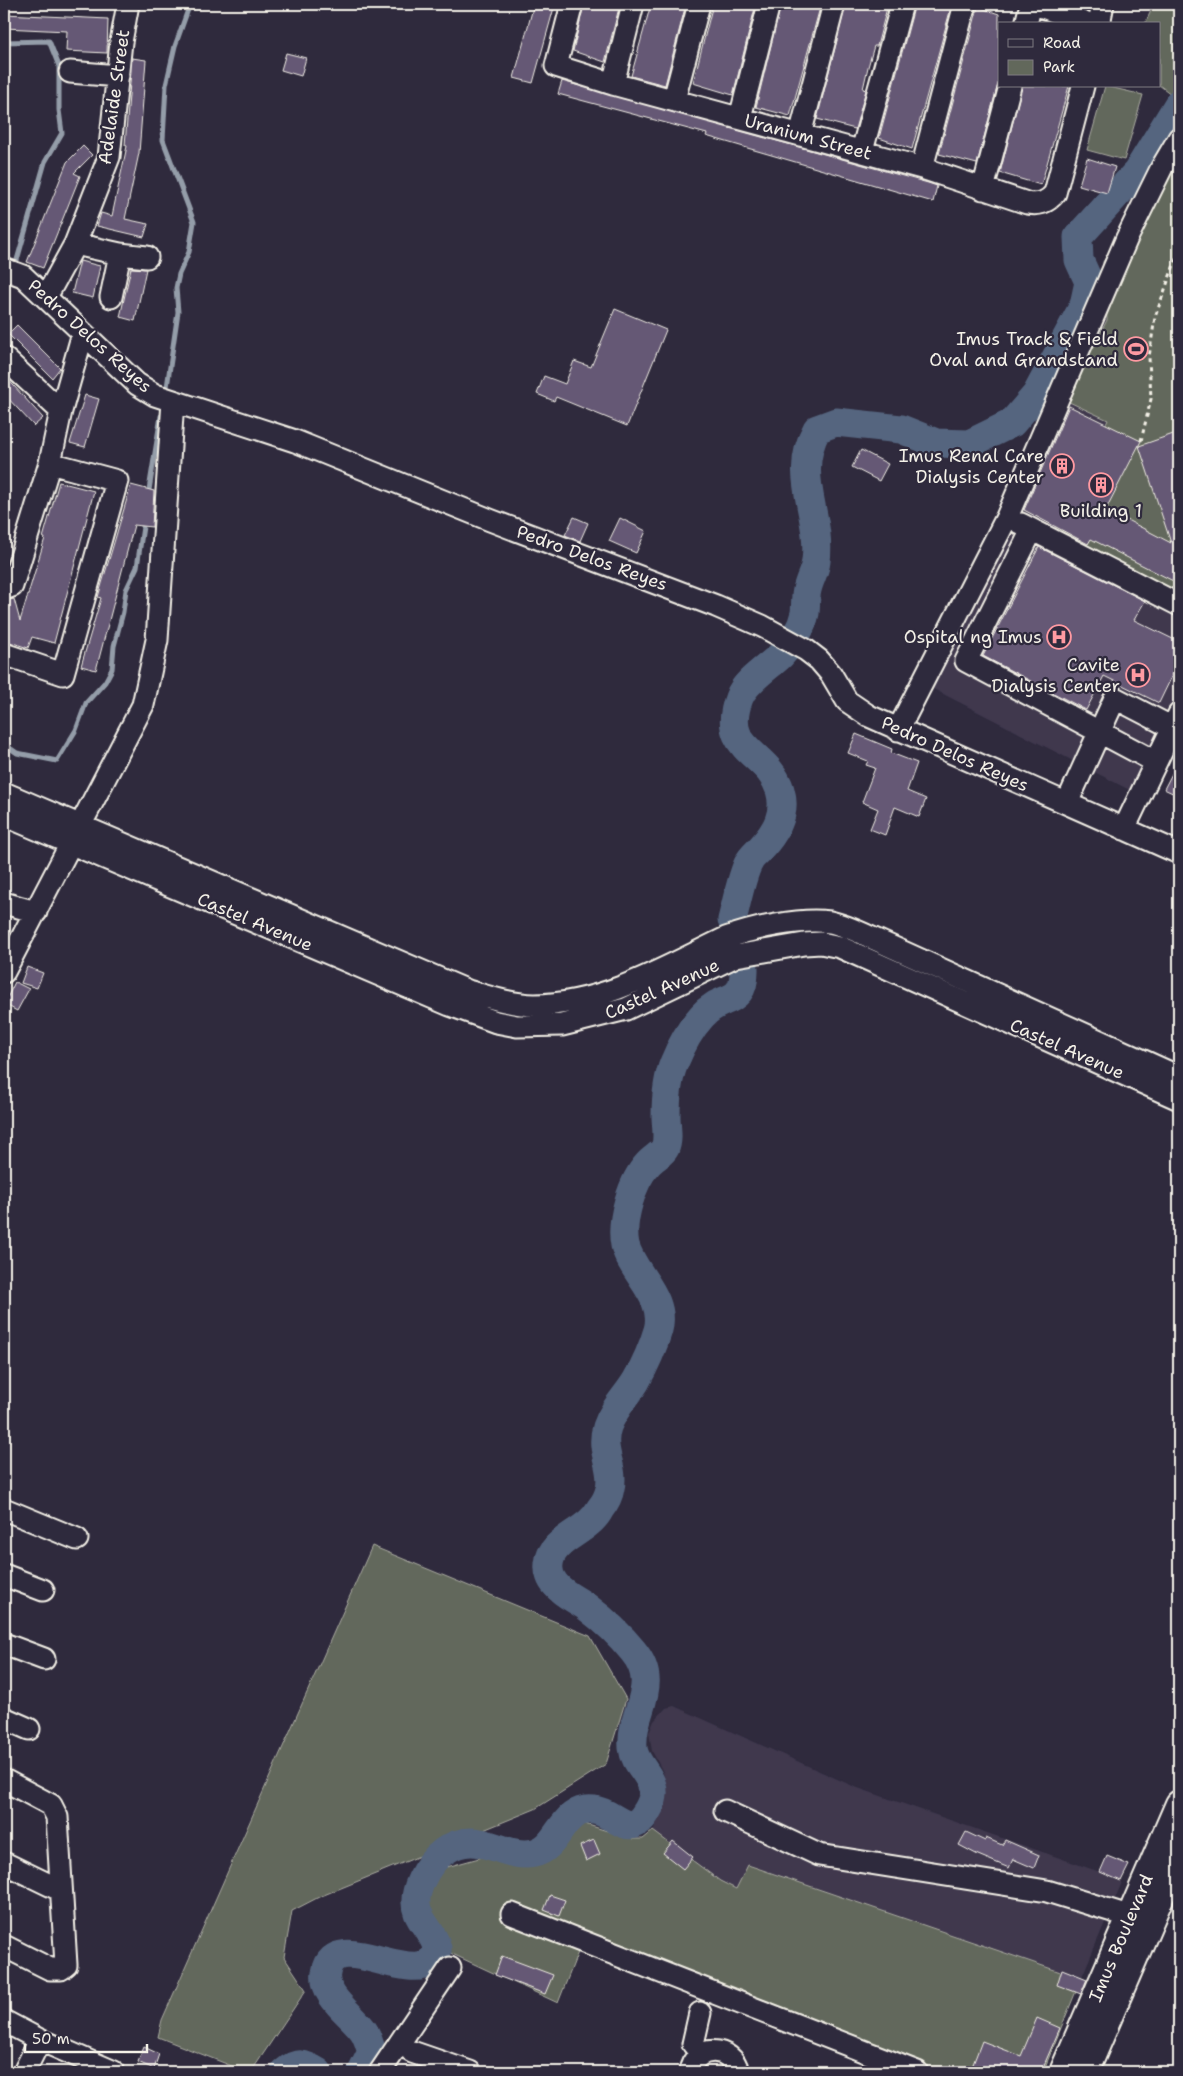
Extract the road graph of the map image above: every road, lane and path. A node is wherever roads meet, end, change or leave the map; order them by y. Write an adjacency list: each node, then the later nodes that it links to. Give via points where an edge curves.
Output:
1 (125, 4): 15 (street, Adelaide Street)
2 (572, 4): 16 (street, Uranium Street, via 556,66)
3 (633, 4): 16 (street)
4 (699, 4): 19 (street)
5 (769, 4): 20 (street)
6 (834, 4): 21 (street)
7 (902, 4): 23 (street)
8 (965, 4): 24 (street)
9 (1033, 4): 11 (street); 12 (street)
10 (1103, 4): 13 (street)
11 (1027, 22)
12 (1082, 22)
13 (1099, 22)
14 (70, 72): 15 (street)
15 (118, 76): 26 (street, Adelaide Street, via 109,157)
16 (613, 84): 19 (street, Uranium Street)
17 (1009, 88): 25 (street)
18 (1082, 88): 25 (street, Uranium Street, via 1054,193 1048,201 1036,205)
19 (674, 100): 20 (street, Uranium Street)
20 (740, 118): 21 (street, Uranium Street)
21 (800, 134): 23 (street, Uranium Street)
22 (1179, 138): 39 (street, via 1127,238)
23 (862, 151): 24 (street, Uranium Street)
24 (922, 168): 25 (street, Uranium Street)
25 (983, 189)
26 (75, 244): 28 (street); 31 (street, Adelaide Street)
27 (1179, 251): 37 (path, via 1155,317 1149,357 1151,399)
28 (120, 254): 29 (street); 32 (street)
29 (147, 257)
30 (4, 269): 31 (street, Pedro Delos Reyes, via 23,276)
31 (46, 297): 33 (street, Pedro Delos Reyes)
32 (111, 297)
33 (83, 332): 35 (street, Pedro Delos Reyes, via 137,384); 36 (street)
34 (4, 358): 36 (street)
35 (173, 401): 45 (street, Pedro Delos Reyes, via 295,441 490,520 686,592 806,650 831,674 846,701); 52 (street, via 157,640 143,705)
36 (61, 411): 38 (street)
37 (1141, 441)
38 (50, 463): 41 (street, via 12,586); 43 (street, via 117,481 63,674)
39 (1007, 517): 40 (street); 45 (street)
40 (1032, 530): 42 (street); 46 (street, via 966,661)
41 (4, 589)
42 (1179, 605)
43 (4, 654)
44 (1176, 721): 46 (street, via 1115,698); 47 (street)
45 (898, 730): 49 (street, Pedro Delos Reyes)
46 (1100, 732): 47 (street); 49 (street)
47 (1156, 762): 51 (street)
48 (4, 793): 52 (street, Castel Avenue)
49 (1066, 803): 51 (street, Pedro Delos Reyes)
50 (4, 815): 52 (street, Castel Avenue)
51 (1124, 828): 53 (street, Pedro Delos Reyes)
52 (76, 835): 55 (street); 57 (street, Castel Avenue, via 468,991 534,1005 622,988 733,935 781,925 830,922 870,937); 58 (street, Castel Avenue, via 450,1005 496,1022 541,1027 588,1020 626,1010 736,956 788,946 821,944 840,948)
53 (1179, 852)
54 (4, 903): 55 (street)
55 (36, 912): 56 (street)
56 (4, 972)
57 (1179, 1077)
58 (1179, 1099)
59 (4, 1509): 60 (street)
60 (77, 1539)
61 (4, 1575): 62 (street)
62 (43, 1590)
63 (4, 1644): 64 (street)
64 (44, 1659)
65 (4, 1718): 66 (street)
66 (29, 1728)
67 (4, 1780): 72 (street, via 51,1805 57,1817)
68 (1179, 1804): 74 (main road, Imus Boulevard)
69 (725, 1811): 74 (street, via 819,1855 1047,1891)
70 (1179, 1854): 74 (main road, Imus Boulevard)
71 (4, 1862): 72 (street)
72 (60, 1890): 75 (street, via 66,1965 61,1969 50,1969)
73 (512, 1914): 88 (street)
74 (1140, 1919): 89 (main road, Imus Boulevard); 90 (main road, Imus Boulevard)
75 (4, 1946)
76 (450, 1968): 84 (street)
77 (700, 2013): 81 (street, via 694,2044)
78 (4, 2021): 79 (street)
79 (40, 2040): 82 (street); 83 (street)
80 (412, 2052): 85 (street)
81 (701, 2054): 86 (street, via 695,2059); 87 (street, via 718,2051 726,2054)
82 (24, 2072)
83 (114, 2072)
84 (380, 2072)
85 (470, 2072)
86 (690, 2072)
87 (738, 2072)
88 (917, 2072)
89 (1063, 2072)
90 (1085, 2072)

